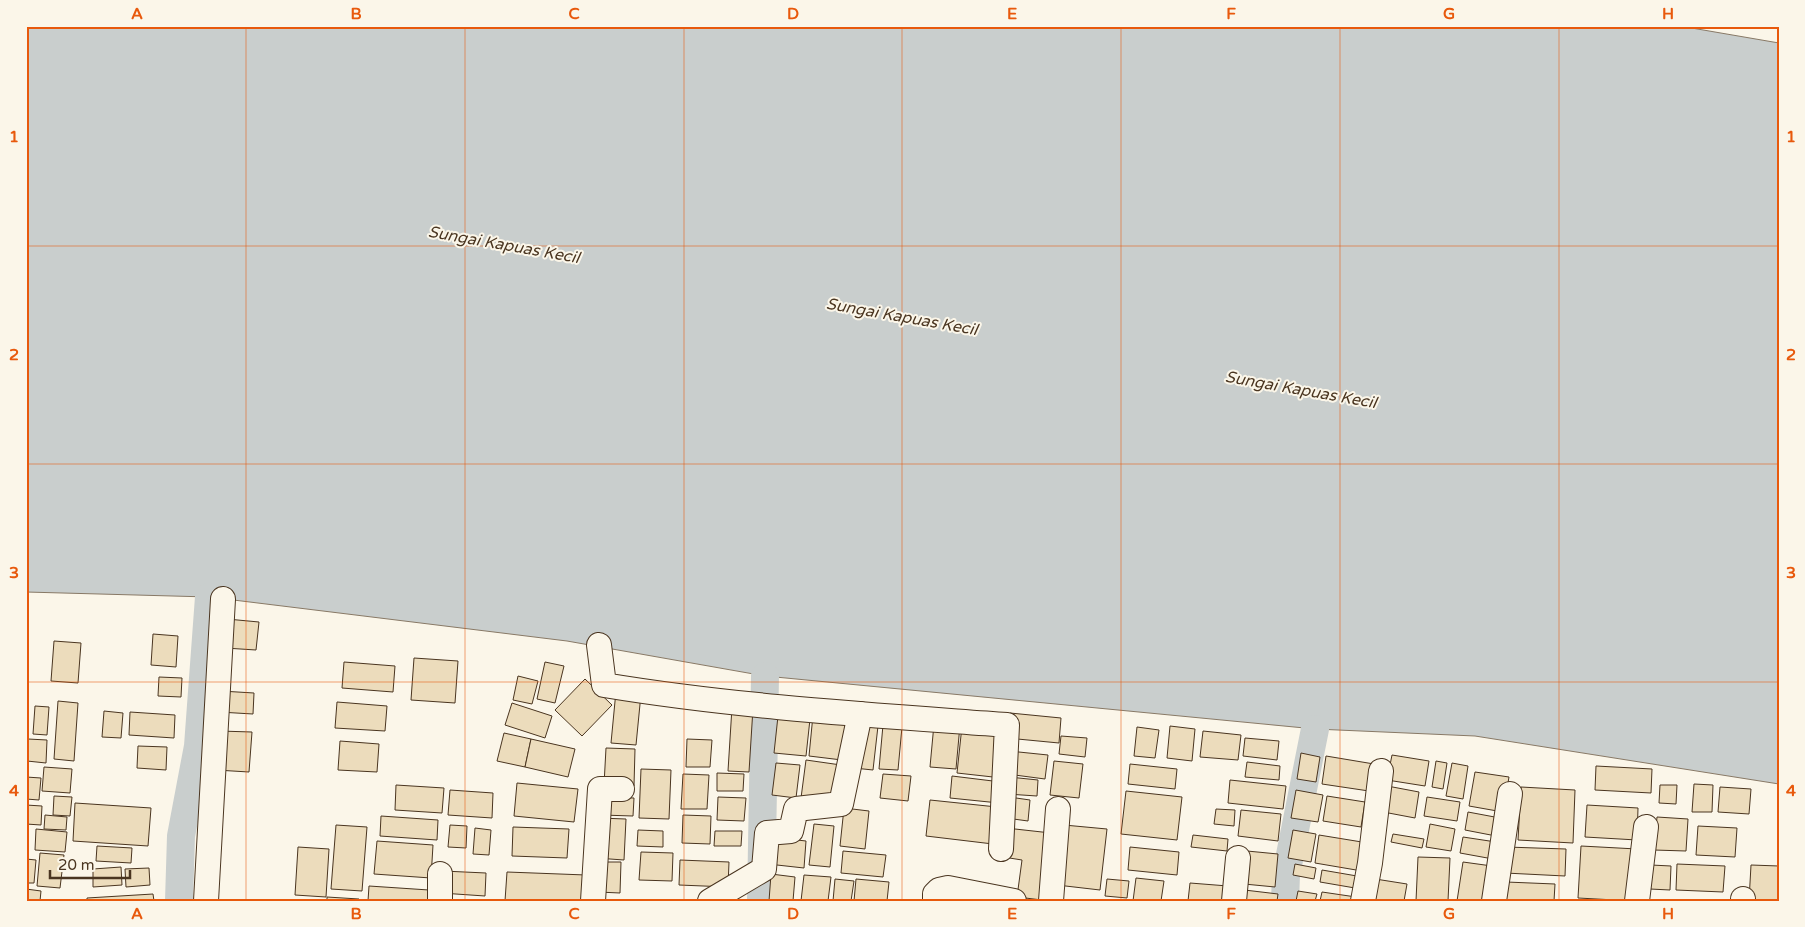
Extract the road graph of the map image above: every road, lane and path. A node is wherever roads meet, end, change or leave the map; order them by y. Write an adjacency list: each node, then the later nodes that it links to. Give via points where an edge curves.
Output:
1 (223, 599): 12 (street)
2 (599, 645): 3 (street, via 604,685 678,697)
3 (860, 714): 9 (street, via 1007,725); 15 (street, via 842,804 796,809 791,832 767,833 764,869)
4 (1381, 771): 20 (street)
5 (622, 789): 14 (street, via 600,789)
6 (1510, 794): 21 (street)
7 (1058, 809): 18 (street)
8 (1646, 827): 22 (street)
9 (1001, 849)
10 (1238, 858): 19 (street)
11 (440, 874): 13 (street)
12 (206, 901)
13 (440, 901)
14 (593, 901)
15 (710, 901)
16 (935, 901): 17 (street, via 939,890 948,888)
17 (1014, 901)
18 (1051, 901)
19 (1234, 901)
20 (1363, 901)
21 (1494, 901)
22 (1637, 901)

